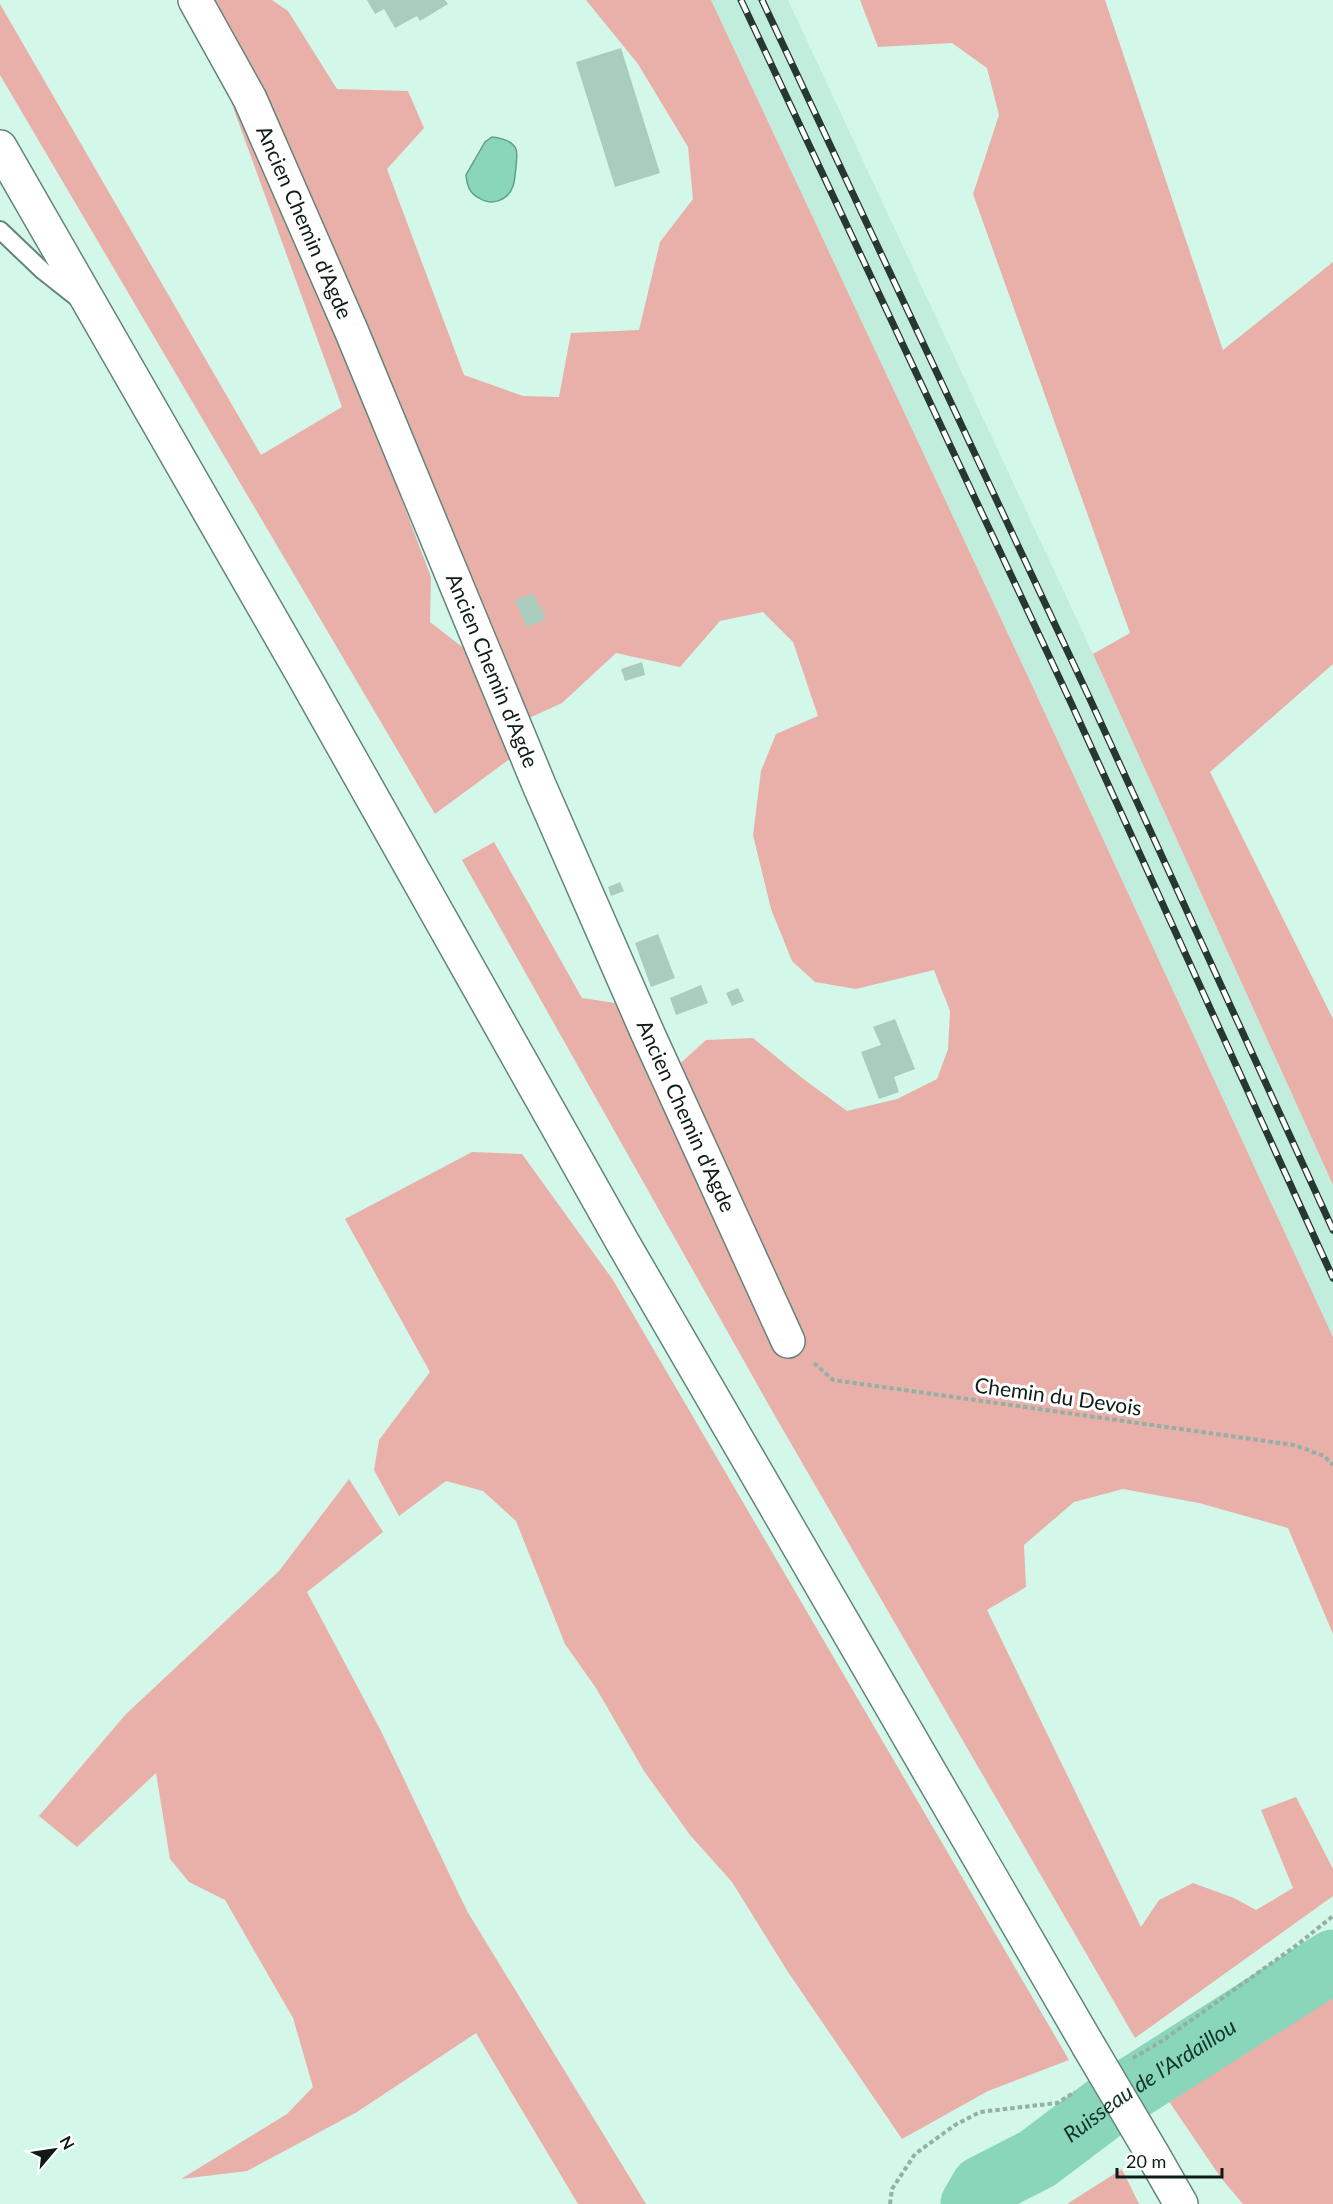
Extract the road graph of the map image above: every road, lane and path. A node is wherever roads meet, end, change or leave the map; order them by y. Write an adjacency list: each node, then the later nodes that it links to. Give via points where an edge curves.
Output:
1 (195, 0): 5 (main road, Ancien Chemin d'Agde, via 250,99 351,330 539,785)
2 (0, 147): 4 (main road)
3 (0, 230): 4 (lane)
4 (95, 312): 7 (main road, bridge, via 623,1243)
5 (788, 1341): 6 (path, Chemin du Devois, via 833,1380 1294,1446 1324,1456)
6 (1333, 1465)
7 (1181, 2204)

